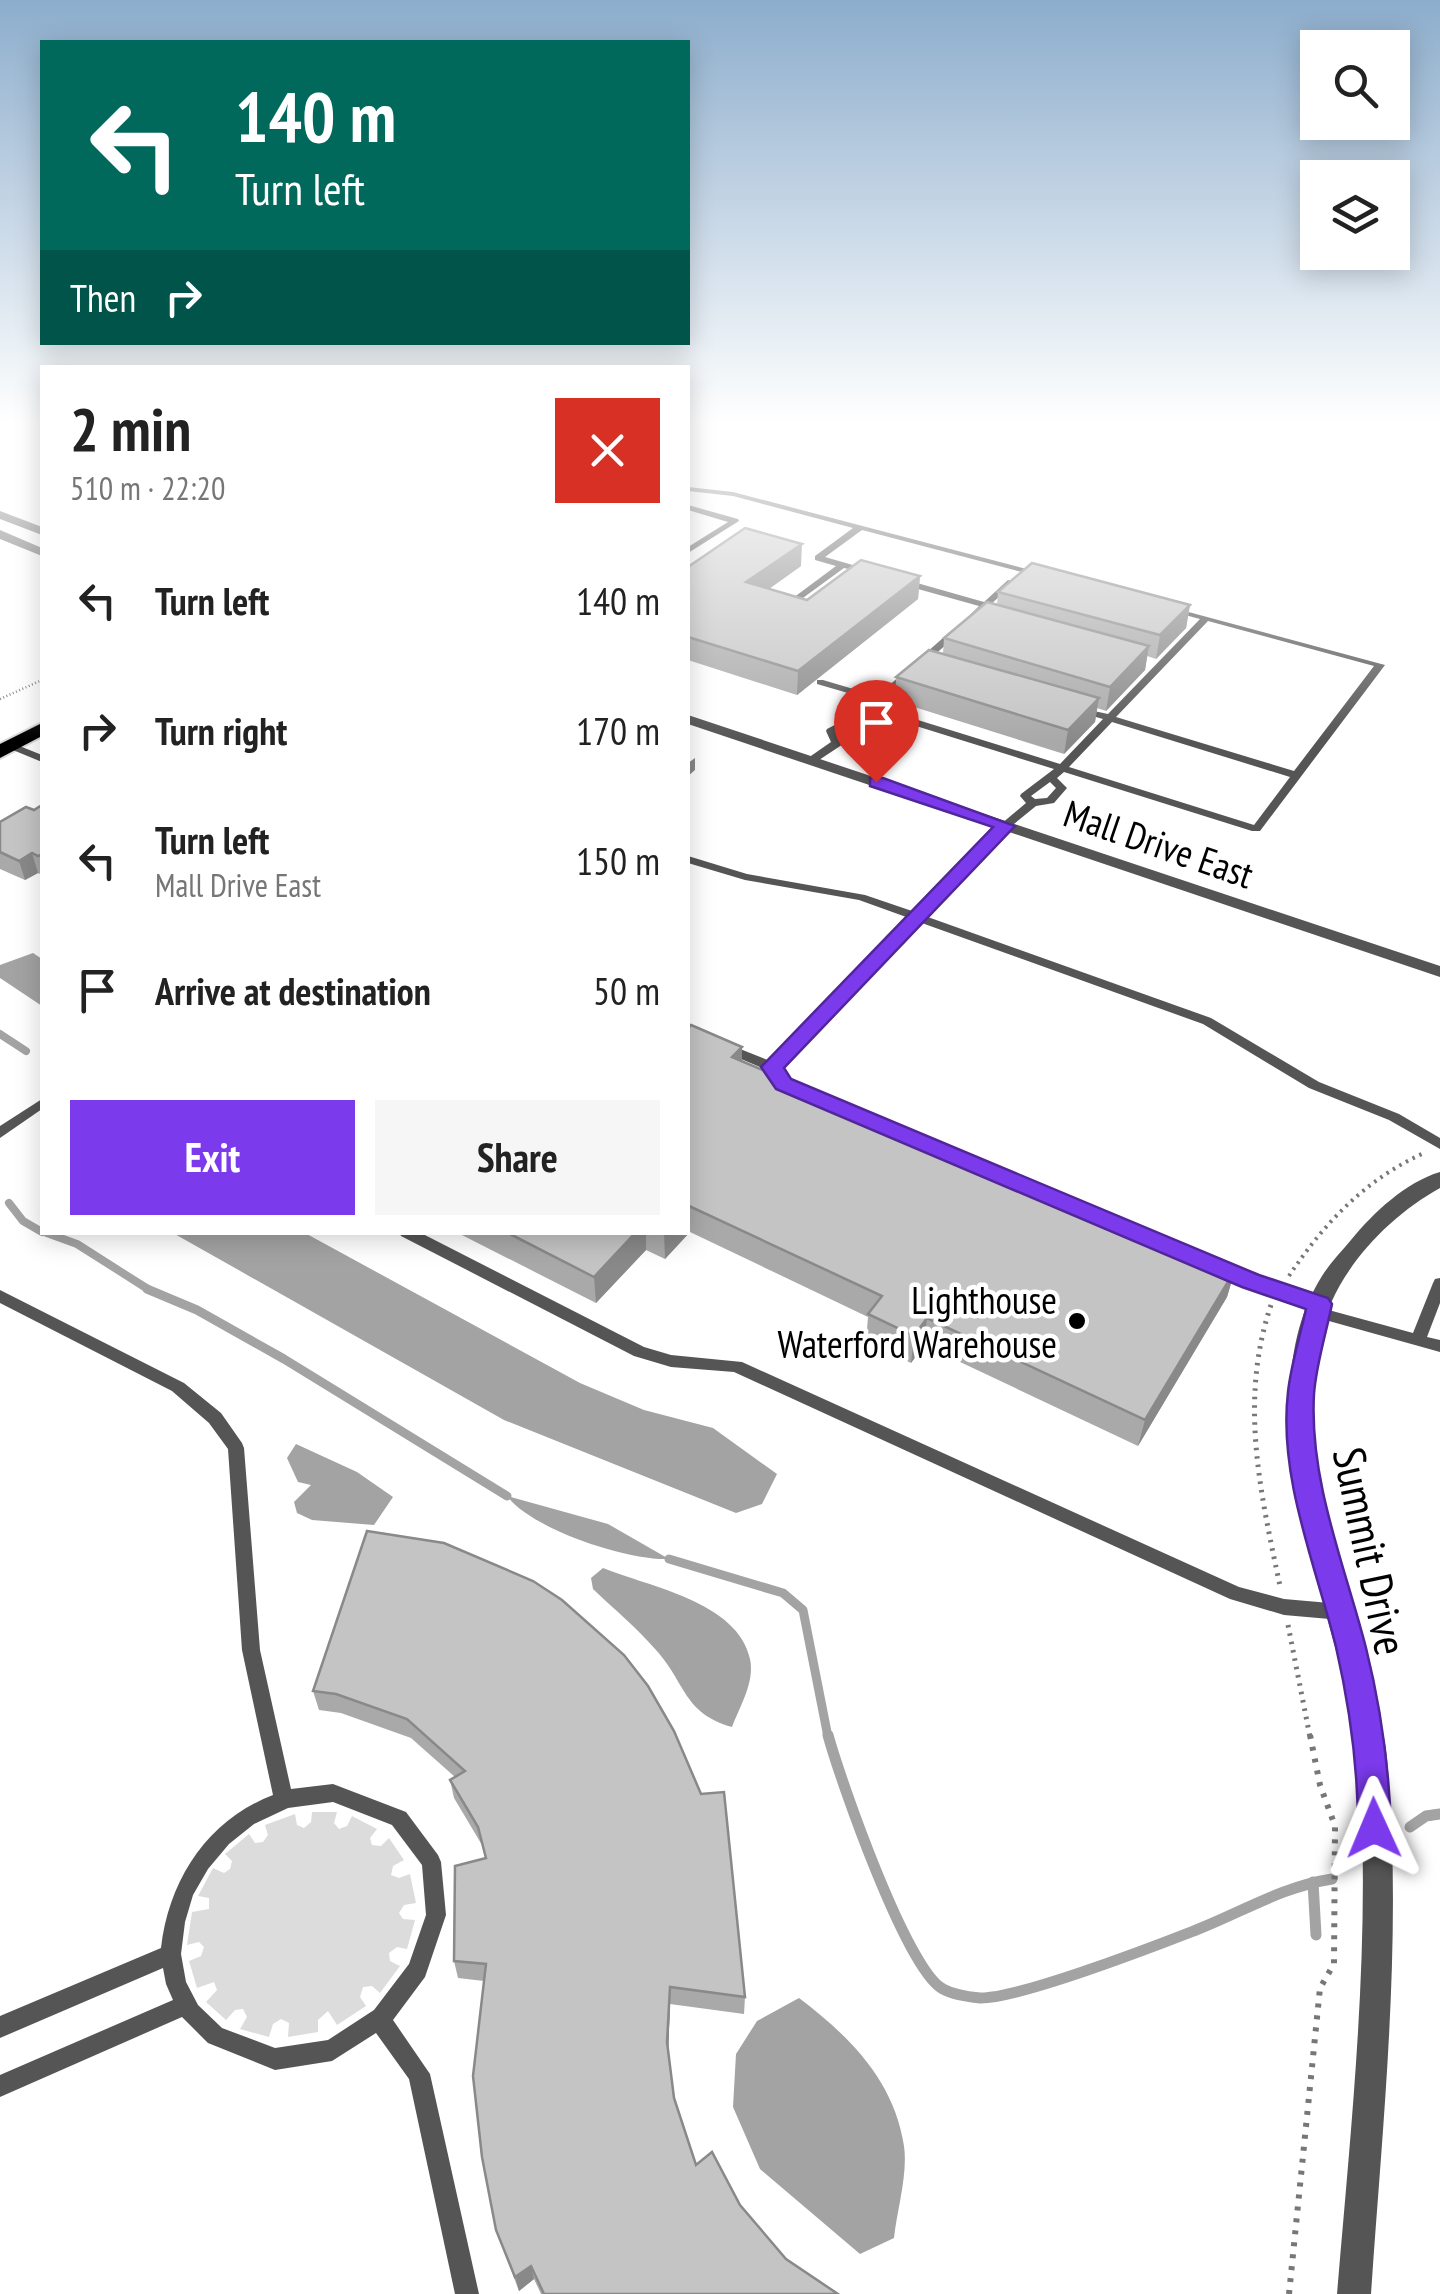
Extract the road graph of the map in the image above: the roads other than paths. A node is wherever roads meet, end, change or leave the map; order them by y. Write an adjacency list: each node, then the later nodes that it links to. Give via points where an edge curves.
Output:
1 (725, 527): 5 (lane)
2 (860, 527): 6 (lane, via 818,558); 7 (lane)
3 (0, 534): 4 (street)
4 (40, 551)
5 (690, 551)
6 (842, 565): 9 (lane); 11 (lane)
7 (1026, 570): 8 (lane); 13 (lane)
8 (1044, 574)
9 (878, 575)
10 (896, 580): 13 (lane)
11 (796, 600)
12 (1152, 604): 15 (lane)
13 (986, 605): 14 (lane)
14 (974, 616): 16 (lane); 17 (lane)
15 (1206, 618): 19 (lane); 31 (lane, via 1380,665)
16 (992, 621)
17 (920, 662): 20 (lane); 23 (lane)
18 (1140, 662): 19 (lane)
19 (1159, 667): 24 (lane)
20 (939, 668)
21 (820, 682): 23 (lane)
22 (1071, 707): 24 (lane)
23 (869, 708): 29 (lane, via 868,723); 30 (lane)
24 (1109, 718): 30 (lane); 31 (lane)
25 (690, 720): 29 (street, Mall Drive East)
26 (40, 730): 27 (main road)
27 (6, 749): 28 (lane)
28 (40, 758)
29 (812, 760): 33 (street, Mall Drive East)
30 (1056, 774): 31 (lane, via 1256,829); 32 (lane, via 1062,788 1050,801)
31 (1296, 776)
32 (1033, 804): 33 (lane)
33 (1006, 826): 35 (lane); 36 (street, Mall Drive East)
34 (690, 860): 35 (lane)
35 (919, 916): 38 (lane); 42 (lane, via 1208,1021 1314,1086 1394,1117)
36 (1440, 972)
37 (704, 1038): 38 (lane)
38 (772, 1067): 39 (lane, via 784,1084)
39 (810, 1095)
40 (40, 1103): 41 (lane)
41 (0, 1132)
42 (1440, 1146)
43 (1440, 1179): 48 (street, Summit Drive, via 1358,1243 1332,1272)
44 (412, 1235): 51 (lane, via 639,1352 736,1366 1236,1594)
45 (1204, 1261): 48 (lane)
46 (1440, 1283): 49 (lane)
47 (0, 1296): 52 (lane, via 178,1387 215,1418 236,1448 251,1650)
48 (1318, 1308): 49 (lane); 51 (street, Summit Drive, via 1301,1394 1303,1446)
49 (1418, 1341): 50 (lane)
50 (1440, 1346)
51 (1340, 1612): 59 (street, Summit Drive, via 1373,1754 1376,1903)
52 (284, 1800): 53 (lane, via 239,1822 202,1859 175,1915); 55 (lane, via 334,1793 379,1804 427,1852 438,1899 430,1950)
53 (171, 1954): 54 (lane); 56 (lane)
54 (186, 2005): 55 (lane, via 214,2035 272,2057 339,2045); 57 (lane)
55 (380, 2020): 58 (lane, via 419,2074)
56 (0, 2026)
57 (0, 2086)
58 (467, 2294)
59 (1354, 2294)

